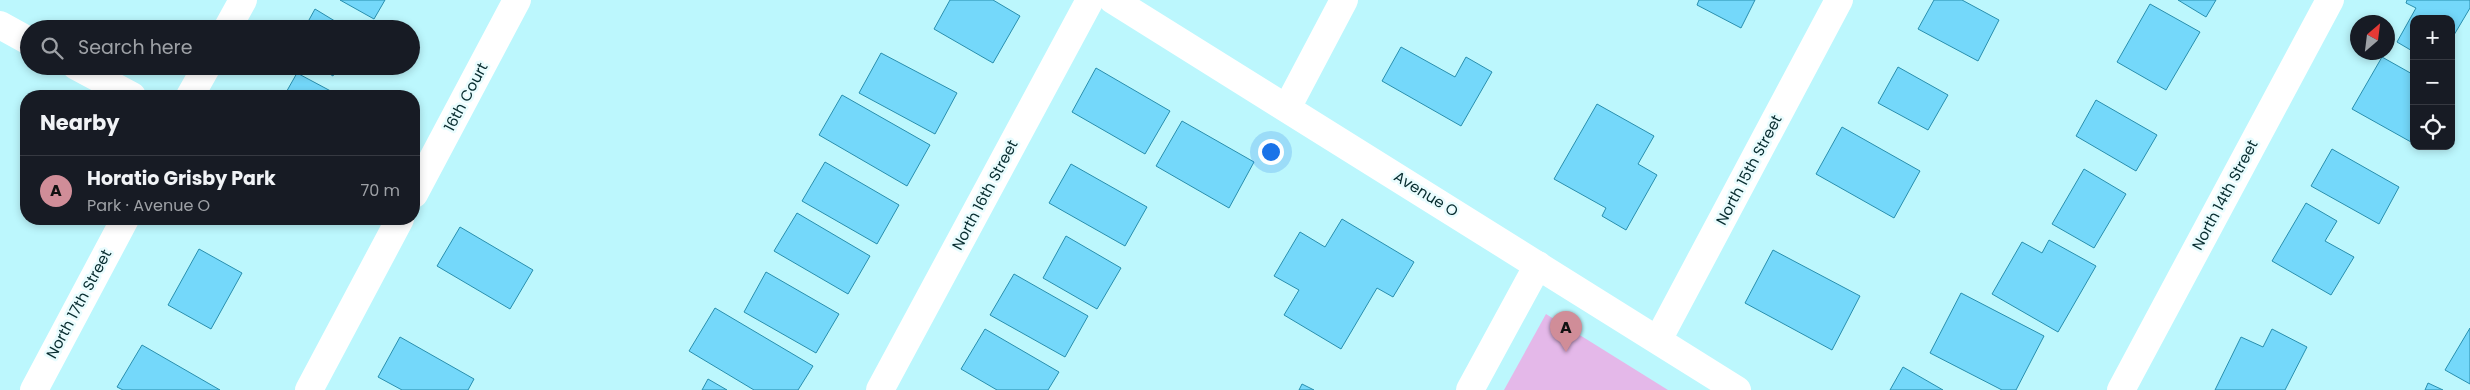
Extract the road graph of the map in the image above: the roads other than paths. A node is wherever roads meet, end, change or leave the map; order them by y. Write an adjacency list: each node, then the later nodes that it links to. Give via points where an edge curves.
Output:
1 (243, 0): 8 (street)
2 (517, 0): 16 (street, 16th Court)
3 (1090, 0): 23 (street, North 16th Street)
4 (1113, 0): 15 (street, Avenue O)
5 (1344, 0): 15 (street)
6 (1840, 0): 20 (street, North 15th Street)
7 (2330, 0): 26 (street, North 14th Street)
8 (232, 20)
9 (0, 25): 10 (street)
10 (20, 36)
11 (93, 75): 13 (street)
12 (202, 75): 14 (street)
13 (121, 90)
14 (193, 90)
15 (1287, 108): 19 (street, Avenue O)
16 (420, 183)
17 (122, 225): 21 (street, North 17th Street)
18 (397, 225): 22 (street)
19 (1538, 265): 20 (street, Avenue O); 24 (street)
20 (1658, 340): 25 (street, Avenue O)
21 (34, 390)
22 (309, 390)
23 (880, 390)
24 (1470, 390)
25 (1738, 390)
26 (2121, 390)

